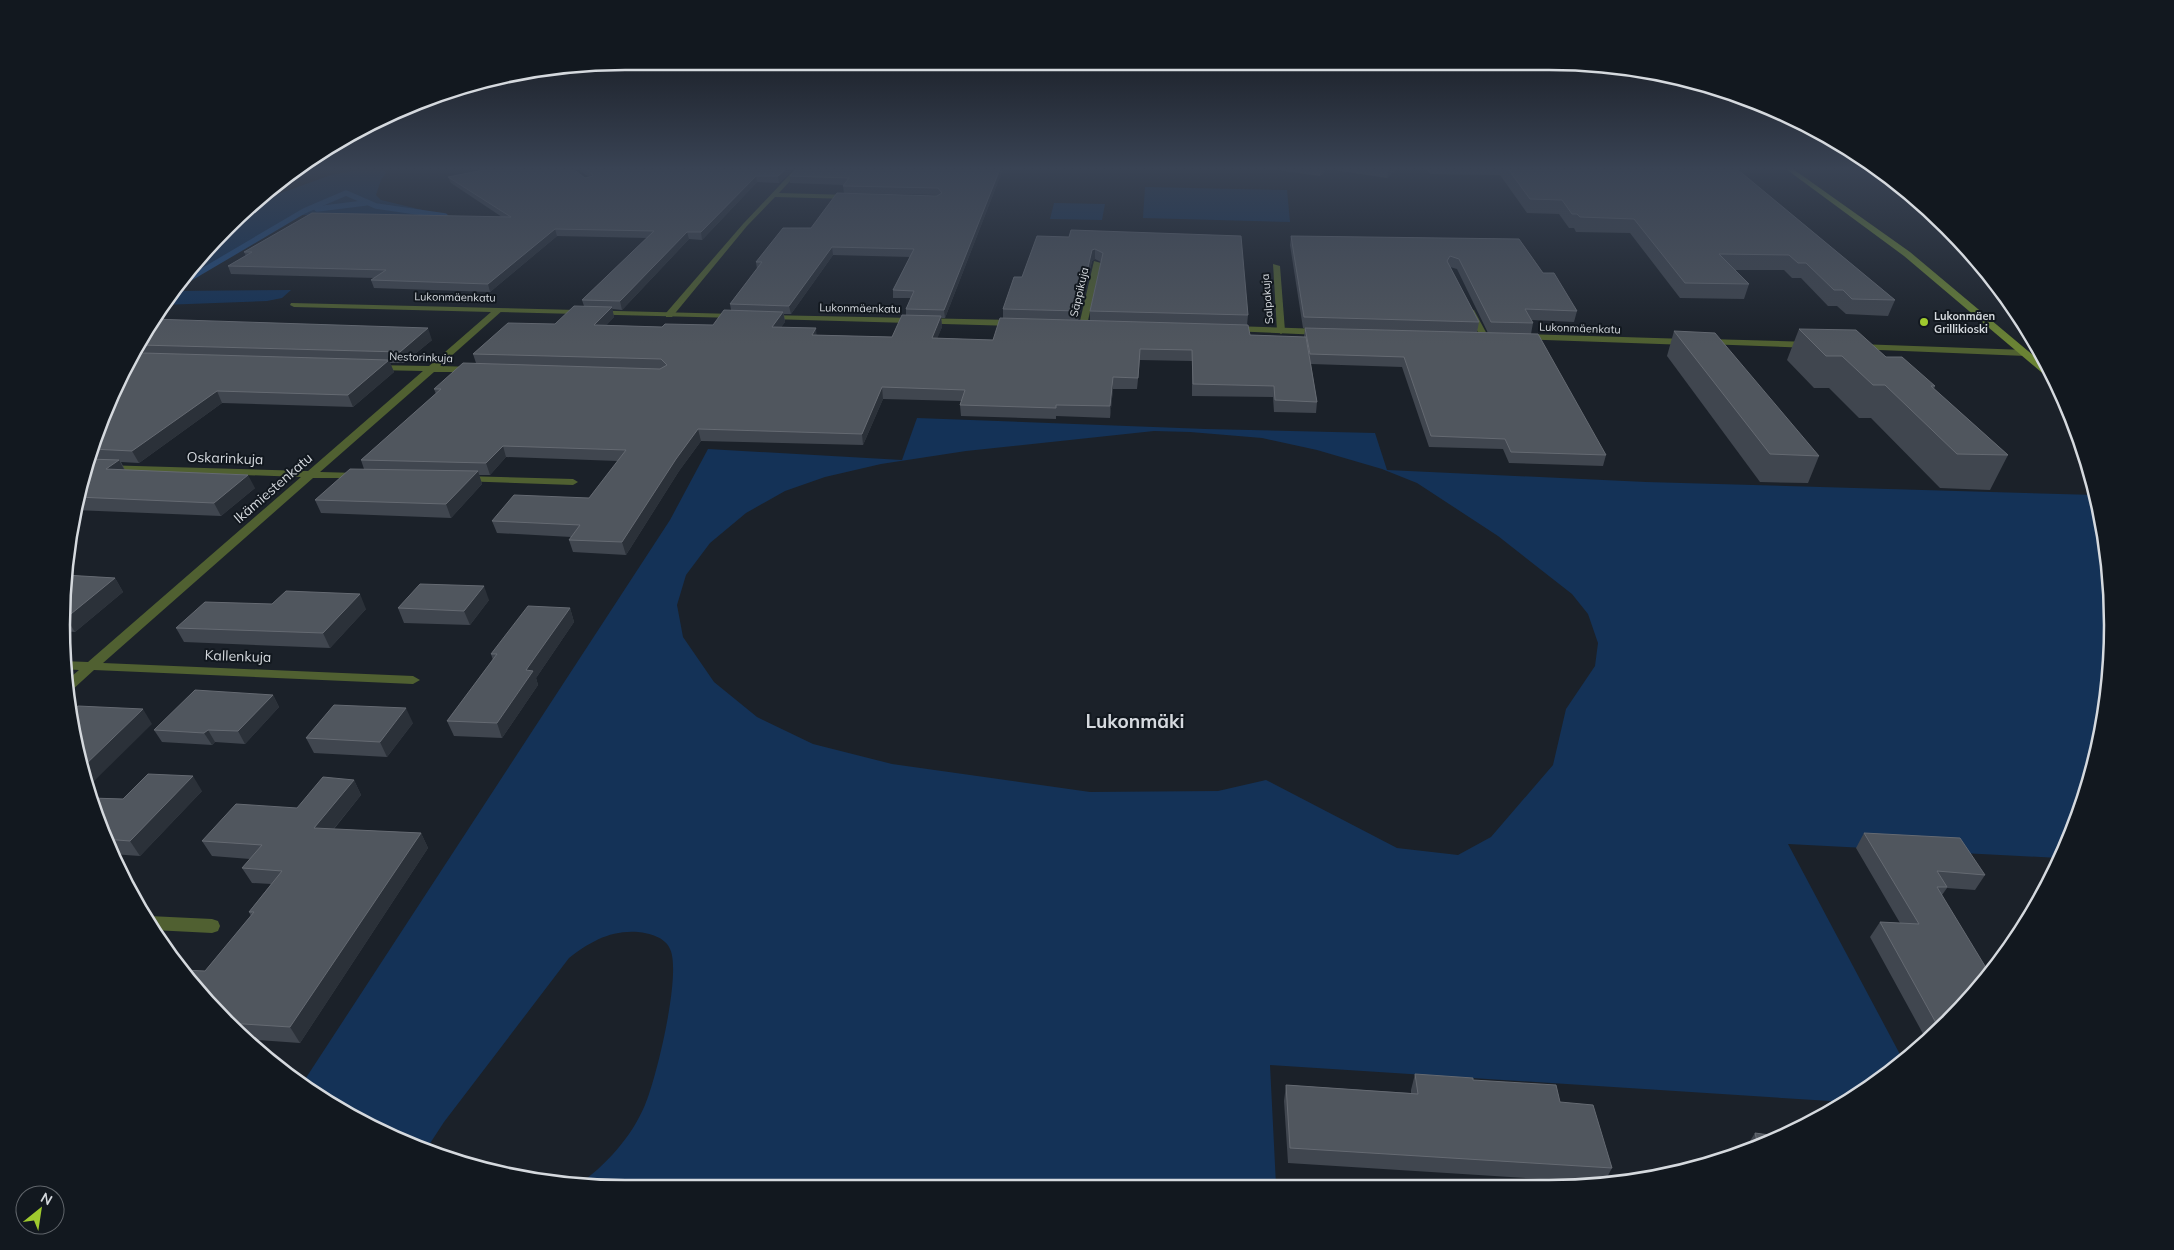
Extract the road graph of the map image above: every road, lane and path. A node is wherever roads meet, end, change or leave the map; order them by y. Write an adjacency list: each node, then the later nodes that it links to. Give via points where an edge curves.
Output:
1 (743, 227): 8 (street)
2 (1869, 227): 20 (main road)
3 (1097, 263): 12 (street, Säppikuja, via 1079,325)
4 (1276, 266): 14 (street, Salpakuja)
5 (1467, 303): 16 (street, via 1480,336)
6 (294, 305): 7 (street, Lukonmäenkatu)
7 (499, 310): 8 (street, Lukonmäenkatu); 23 (street, Ikämiestenkatu)
8 (669, 314): 9 (street, Lukonmäenkatu)
9 (747, 317)
10 (757, 317): 11 (street, Lukonmäenkatu)
11 (1022, 324)
12 (1093, 325)
13 (1222, 329): 14 (street)
14 (1281, 331): 15 (street)
15 (1330, 332)
16 (1494, 336)
17 (1514, 337): 18 (street, Lukonmäenkatu)
18 (1819, 346)
19 (1848, 346): 20 (street)
20 (2026, 353): 21 (main road)
21 (2039, 364)
22 (365, 366): 23 (street, Nestorinkuja)
23 (432, 369): 24 (street, Nestorinkuja); 26 (street, Ikämiestenkatu)
24 (478, 370)
25 (95, 467): 26 (street, Oskarinkuja)
26 (311, 474): 27 (street, Oskarinkuja); 31 (street, Ikämiestenkatu)
27 (369, 476)
28 (457, 479): 29 (street)
29 (573, 482)
30 (72, 666): 31 (street, Kallenkuja)
31 (90, 667): 32 (street, Kallenkuja); 33 (street, Ikämiestenkatu)
32 (413, 680)
33 (73, 682)
34 (158, 923): 35 (street)
35 (212, 926)

